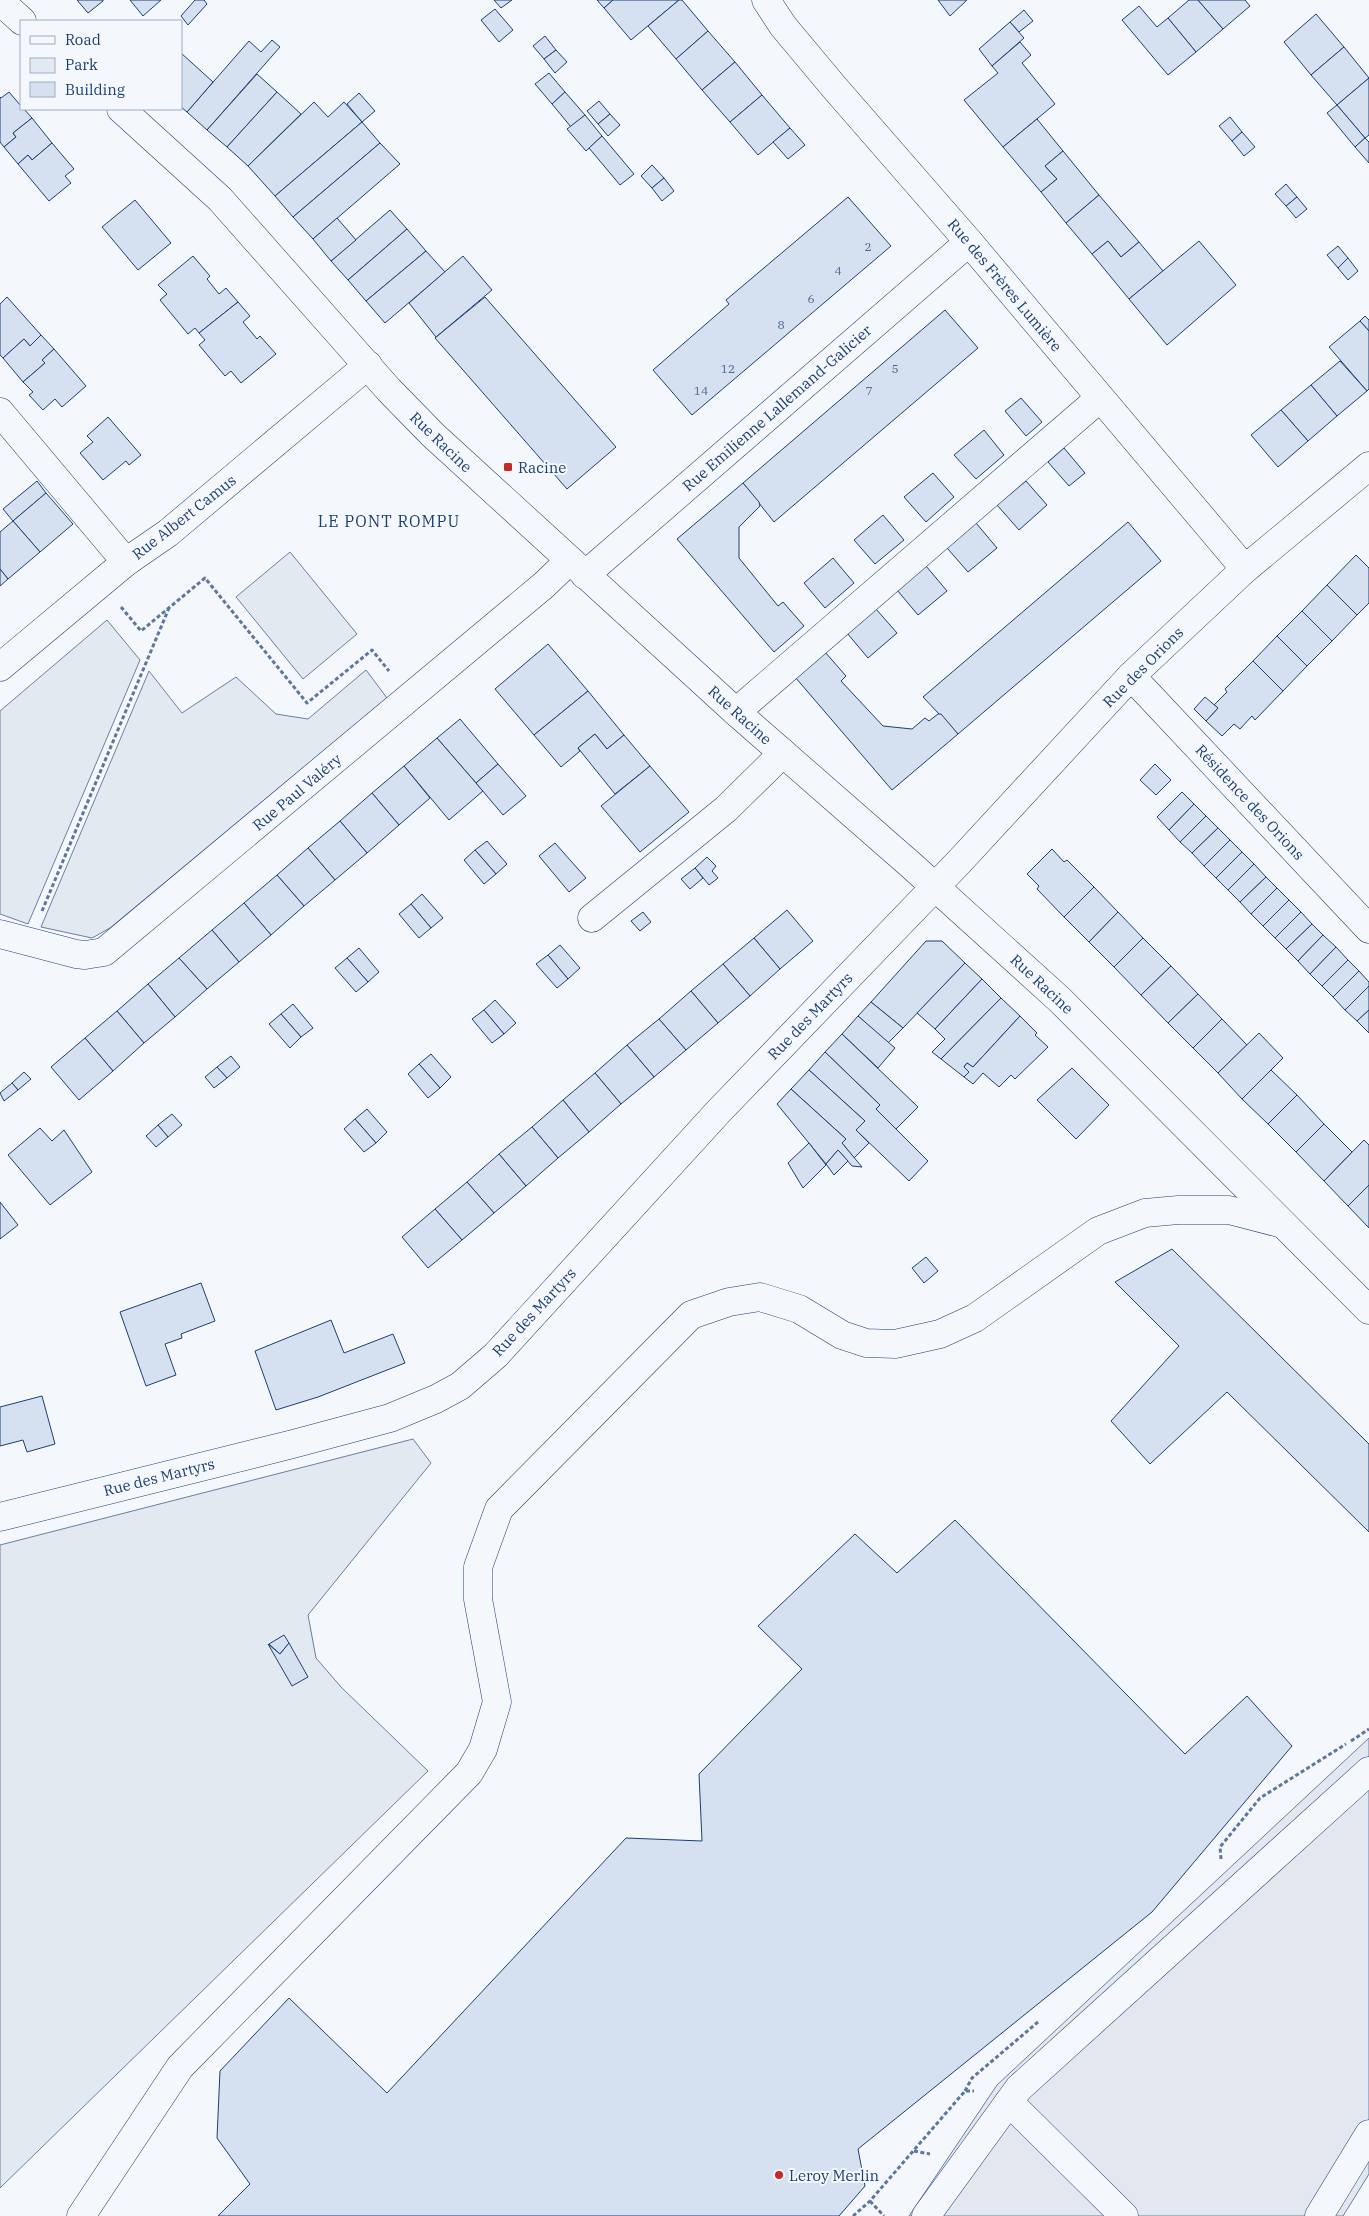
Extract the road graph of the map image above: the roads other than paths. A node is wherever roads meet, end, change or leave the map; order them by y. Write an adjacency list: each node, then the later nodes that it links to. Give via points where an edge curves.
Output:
1 (0, 1): 3 (street)
2 (771, 2): 5 (street, Rue des Frères Lumière, via 784,26 834,88)
3 (21, 20)
4 (122, 110): 6 (street, Rue Racine, via 220,199)
5 (969, 242): 7 (street, Rue des Frères Lumière); 11 (street, Rue Emilienne Lallemand-Galicier)
6 (368, 365): 10 (street, Rue Albert Camus, via 168,533); 11 (street, Rue Racine, via 422,424)
7 (1100, 398): 12 (street, Rue des Frères Lumière); 15 (street)
8 (0, 412): 10 (street)
9 (1369, 466): 12 (street, Rue des Orions)
10 (126, 562): 13 (street, Rue Albert Camus)
11 (577, 568): 15 (street, Rue Racine); 20 (street, Rue Paul Valéry, via 544,585 104,952 85,955)
12 (1245, 569): 14 (street, Rue des Orions)
13 (0, 668)
14 (1131, 676): 17 (street, Rue des Orions); 19 (street, Résidence des Orions)
15 (736, 712): 16 (street, Rue Racine)
16 (783, 753): 17 (street, Rue Racine); 18 (street, via 734,801)
17 (935, 888): 21 (street, Rue Racine, via 1060,1000); 23 (street, Rue des Martyrs, via 719,1111 496,1356 460,1386 390,1418)
18 (592, 918)
19 (1369, 928)
20 (0, 934)
21 (1283, 1224): 22 (street, Rue Racine); 27 (street, via 1229,1210 1146,1213 1098,1231 975,1318 940,1334 895,1344 866,1343 842,1335 799,1308 760,1297 729,1302 691,1315 499,1509 478,1566 478,1599 497,1702 483,1749 469,1773 180,2067)
22 (1369, 1310)
23 (0, 1517)
24 (1369, 1771): 25 (street, via 1019,2088)
25 (1009, 2102): 28 (street); 29 (street)
26 (1369, 2134): 30 (street)
27 (80, 2216)
28 (926, 2216)
29 (1124, 2216)
30 (1319, 2216)

